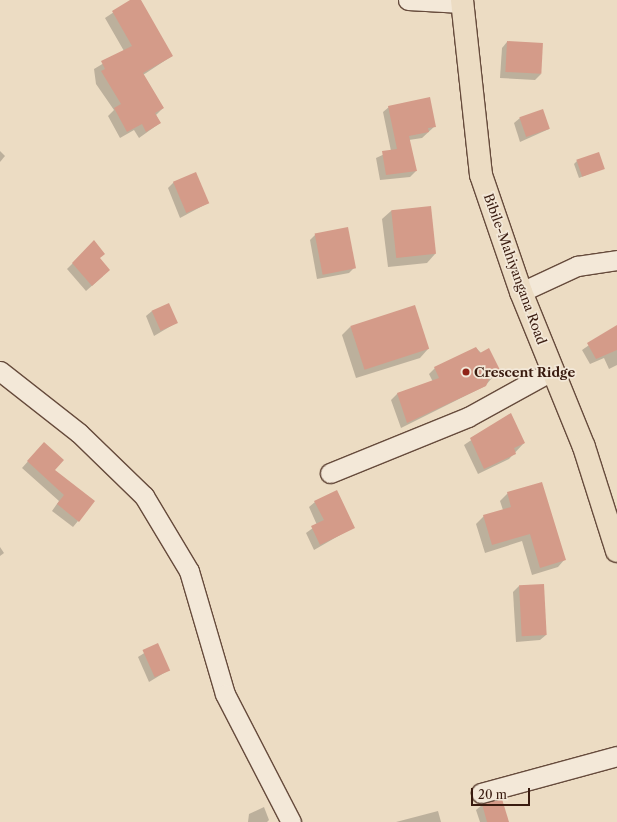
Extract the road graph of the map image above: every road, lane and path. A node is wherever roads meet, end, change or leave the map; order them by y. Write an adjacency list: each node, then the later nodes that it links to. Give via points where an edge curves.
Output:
1 (408, 0): 2 (street)
2 (462, 1): 4 (main road, Bibile-Mahiyangana Road, via 481,175)
3 (617, 260): 4 (street, via 577,266)
4 (521, 292): 5 (main road, Bibile-Mahiyangana Road)
5 (552, 370): 7 (street, via 482,411); 8 (main road, Bibile-Mahiyangana Road, via 584,447)
6 (0, 371): 11 (street, via 79,433 144,496 189,571 225,694)
7 (330, 474)
8 (617, 551)
9 (617, 756): 10 (street)
10 (481, 793)
11 (291, 822)

